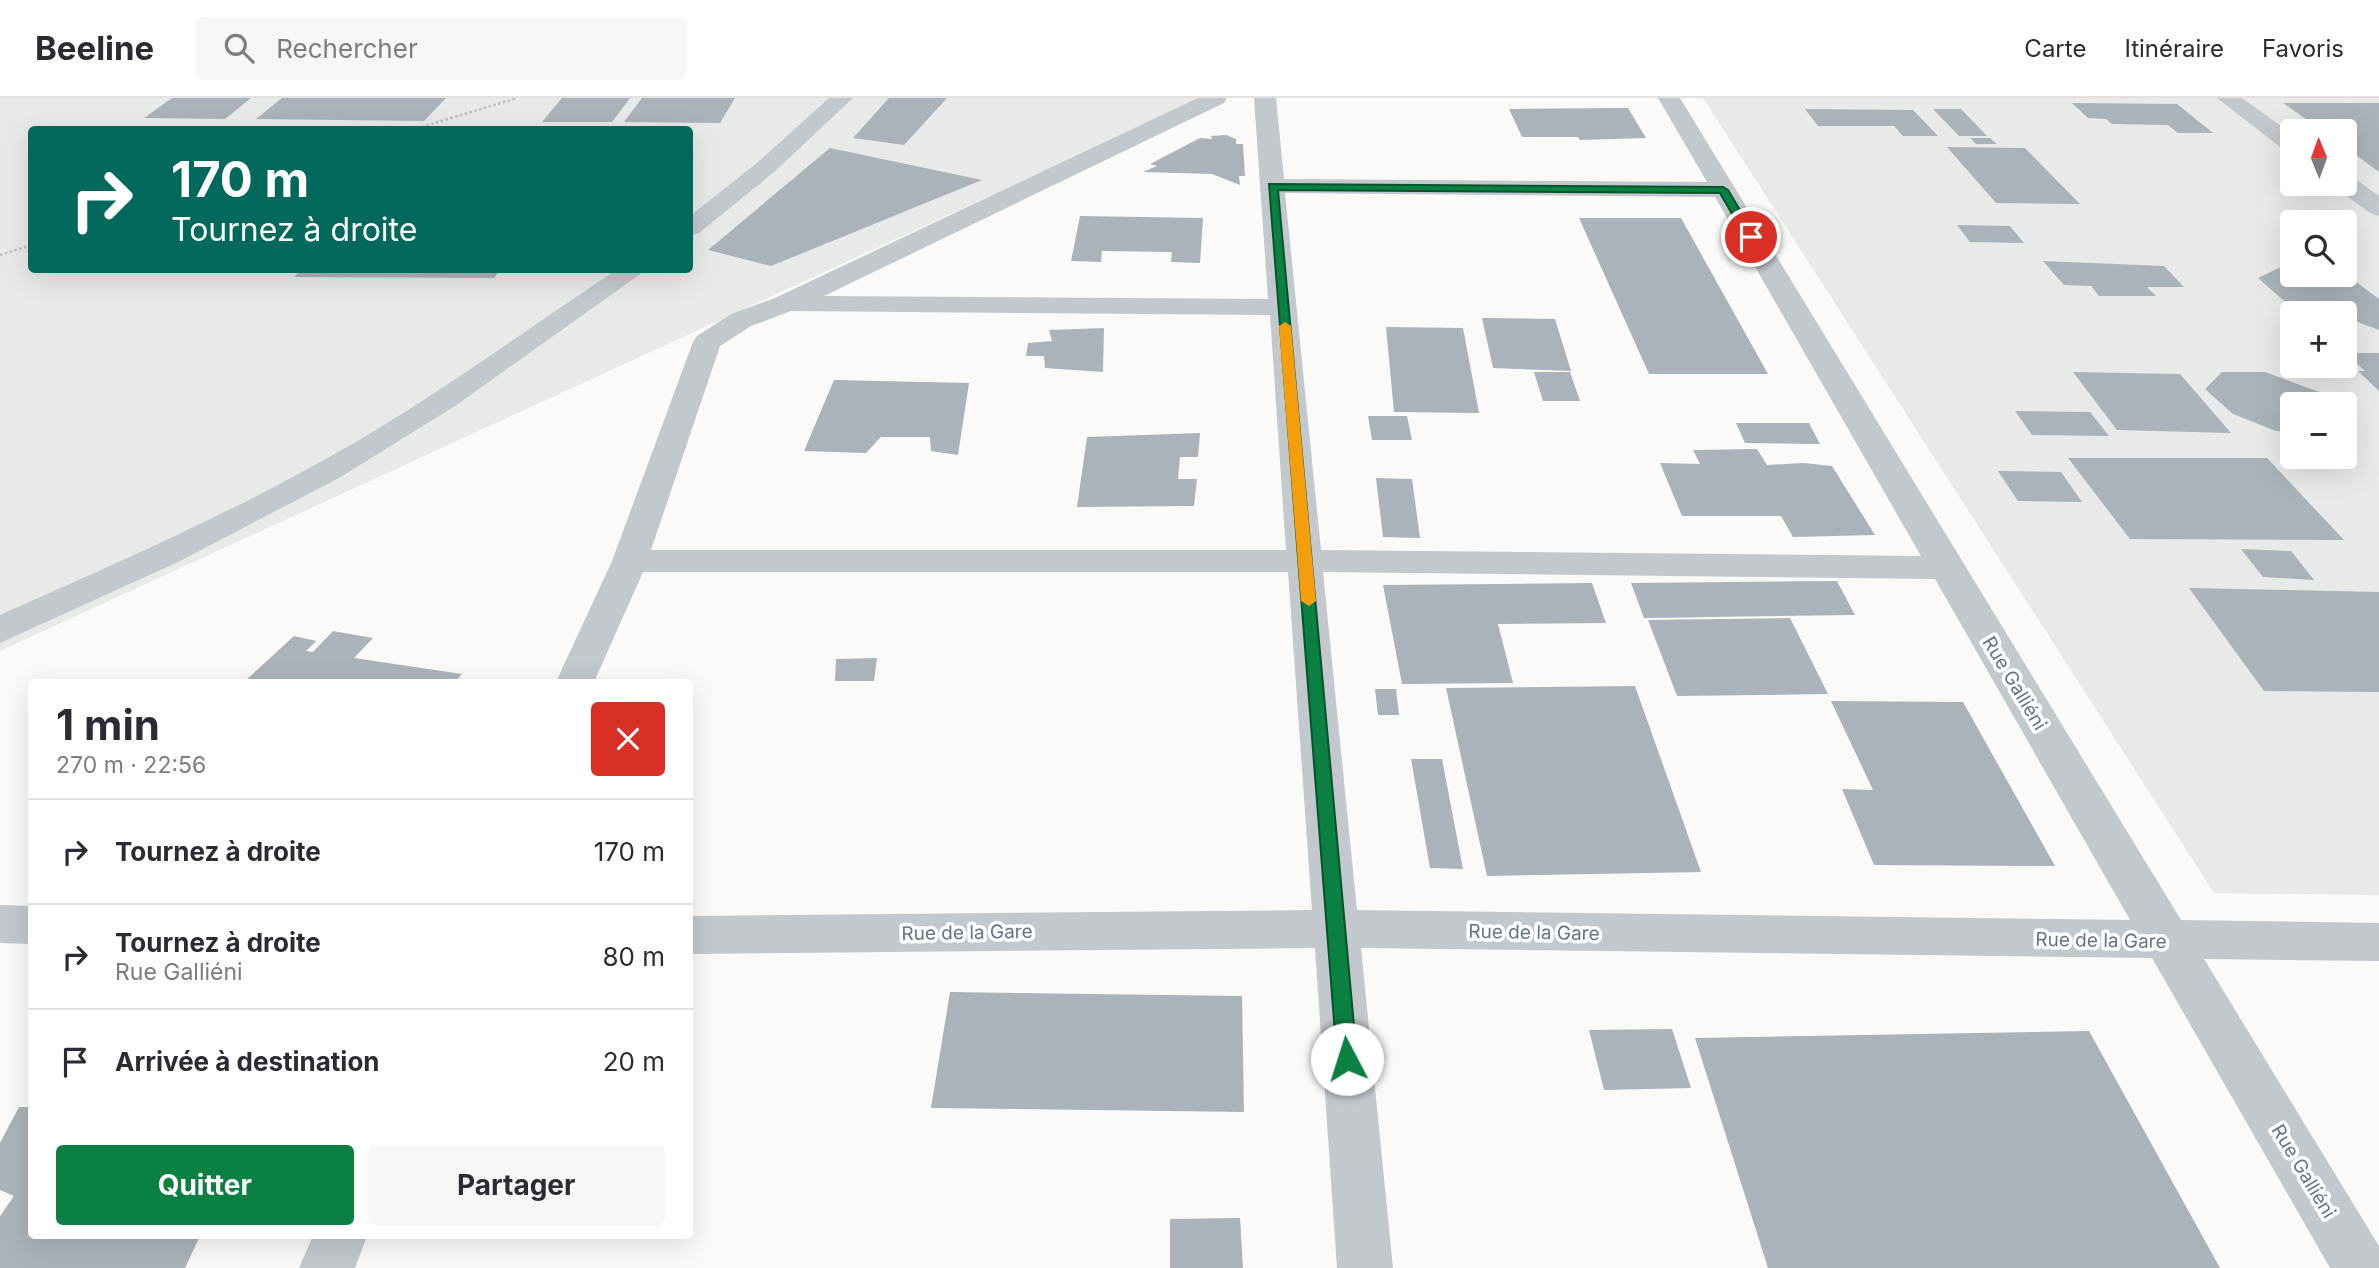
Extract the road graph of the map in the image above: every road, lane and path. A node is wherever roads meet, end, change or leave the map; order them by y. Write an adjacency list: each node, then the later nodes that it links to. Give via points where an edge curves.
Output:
1 (517, 98): 7 (path)
2 (842, 98): 13 (street)
3 (1216, 98): 17 (street)
4 (1265, 98): 9 (street)
5 (1669, 98): 10 (street, Rue Galliéni)
6 (2228, 98): 8 (street)
7 (425, 126)
8 (2280, 136)
9 (1272, 187): 10 (street); 18 (street)
10 (1723, 190): 21 (street, Rue Galliéni)
11 (2357, 192): 12 (street)
12 (2379, 208)
13 (693, 226)
14 (28, 246): 15 (path)
15 (0, 255)
16 (629, 273): 22 (street, via 331,469 196,541)
17 (785, 304): 18 (street); 19 (street, via 741,320 707,342)
18 (1283, 307): 20 (street)
19 (629, 561): 20 (street); 23 (street)
20 (1306, 561): 21 (street); 26 (street)
21 (1947, 568): 28 (street, Rue Galliéni)
22 (0, 630)
23 (576, 679)
24 (0, 924): 25 (street)
25 (28, 925)
26 (1335, 929): 27 (street, Rue de la Gare); 28 (street, Rue de la Gare); 32 (street)
27 (693, 935)
28 (2167, 941): 29 (street, Rue de la Gare); 33 (street, Rue Galliéni)
29 (2379, 942)
30 (339, 1239): 31 (street)
31 (327, 1268)
32 (1365, 1268)
33 (2361, 1268)

